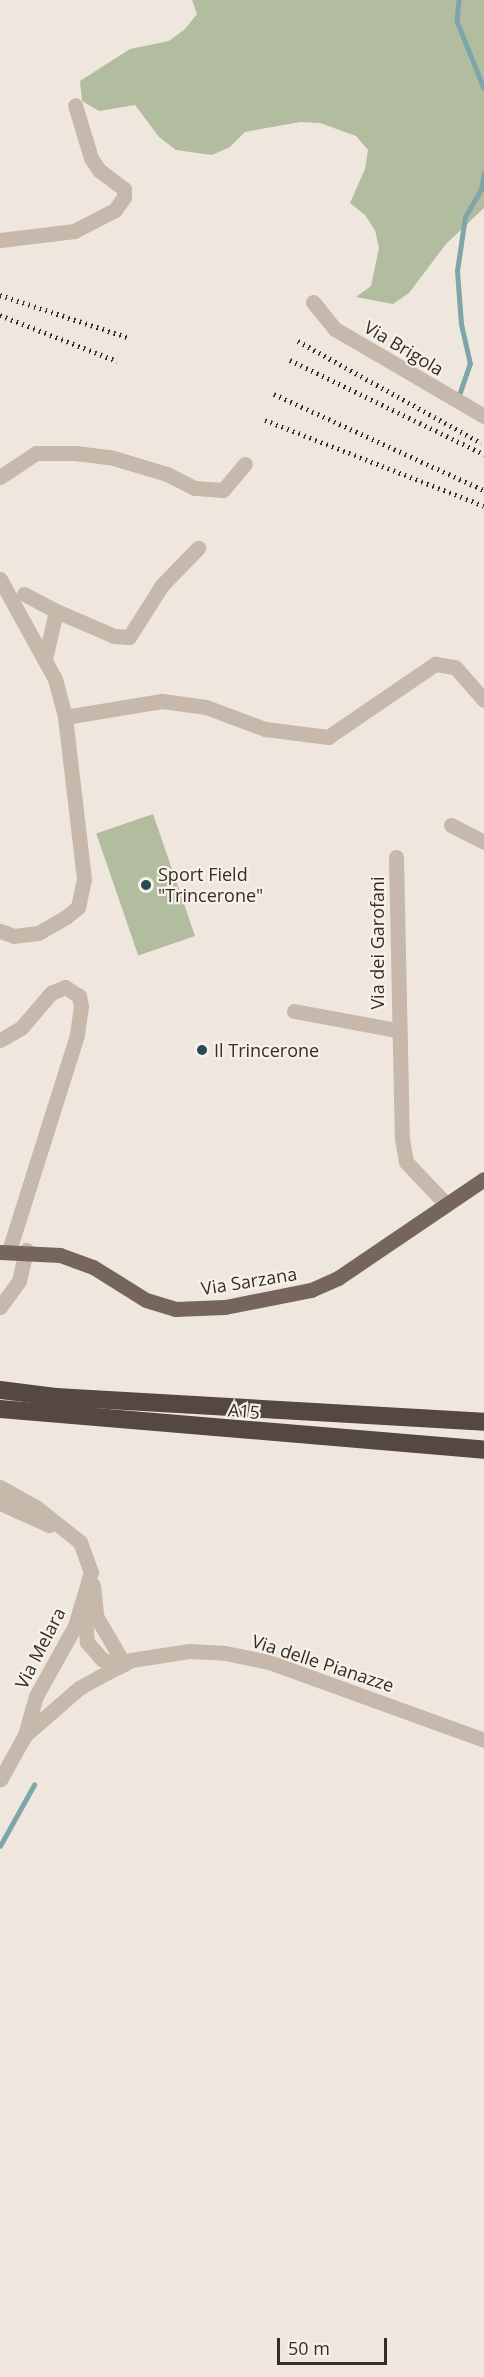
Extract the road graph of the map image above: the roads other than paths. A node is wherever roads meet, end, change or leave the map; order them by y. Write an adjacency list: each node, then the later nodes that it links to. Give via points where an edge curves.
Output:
1 (75, 105): 2 (street, via 92,158 99,170 124,189 124,197 116,210 74,231)
2 (0, 240)
3 (313, 302): 4 (street, Via Brigola, via 335,329)
4 (484, 416)
5 (244, 464): 6 (street, via 223,490 195,488 168,474 110,457 75,453 36,453)
6 (0, 477)
7 (198, 548): 10 (street, via 162,585 129,636 114,636)
8 (0, 579): 11 (street)
9 (24, 594): 10 (street)
10 (56, 611): 11 (street)
11 (45, 659): 13 (street)
12 (484, 700): 13 (street, via 455,667 435,664 328,737 265,729 206,707 162,701)
13 (65, 717): 17 (street, via 84,879 78,907 38,933 14,936)
14 (451, 825): 15 (street)
15 (484, 842)
16 (396, 857): 19 (street, Via dei Garofani)
17 (0, 931)
18 (294, 1011): 19 (street, Via dei Garofani)
19 (397, 1029): 22 (street, Via dei Garofani, via 406,1162)
20 (0, 1040): 24 (street, via 21,1028 51,993 65,987 79,996 77,1035)
21 (484, 1179): 22 (main road, Via Sarzana)
22 (447, 1205): 23 (main road, Via Sarzana, via 338,1278 311,1290 225,1307 175,1310 146,1300 71,1259)
23 (26, 1250): 24 (main road, Via Sarzana); 25 (street, via 19,1281)
24 (5, 1252)
25 (6, 1296): 26 (street)
26 (0, 1307)
27 (0, 1390): 29 (highway, A15, via 56,1397)
28 (0, 1409): 30 (highway, A15)
29 (484, 1422)
30 (410, 1446): 31 (highway, A15); 32 (highway)
31 (484, 1449)
32 (484, 1458)
33 (0, 1487): 35 (street, via 36,1507)
34 (0, 1503): 35 (street)
35 (71, 1535): 36 (street, via 86,1552)
36 (91, 1572): 37 (street, Via Melara); 38 (street, via 96,1616)
37 (86, 1597): 38 (street, via 87,1642 102,1659); 39 (street, Via Melara, via 36,1696)
38 (121, 1665): 39 (street, Via delle Pianazze, via 79,1688); 40 (street, Via delle Pianazze, via 189,1651 247,1657)
39 (25, 1735): 41 (street, Via Melara)
40 (484, 1740)
41 (0, 1780)

